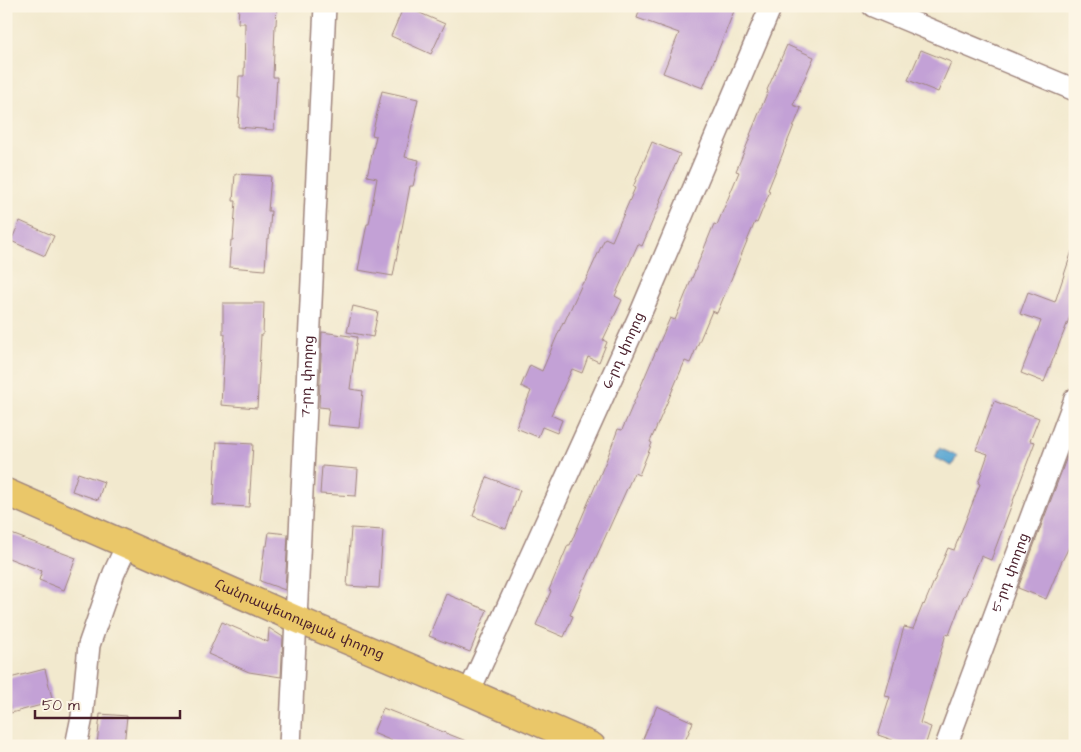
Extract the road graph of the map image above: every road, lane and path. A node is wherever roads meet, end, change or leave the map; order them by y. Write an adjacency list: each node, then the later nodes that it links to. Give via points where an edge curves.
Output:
1 (325, 6): 8 (street, 7-րդ փողոց)
2 (771, 6): 9 (street, 6-րդ փողոց, via 639,317)
3 (873, 6): 4 (street)
4 (1075, 90)
5 (1075, 399): 13 (street, 5-րդ փողոց)
6 (6, 492): 7 (main road, Հանրապետության փողոց)
7 (127, 545): 8 (main road, Հանրապետության փողոց); 10 (street, via 89,645)
8 (296, 620): 9 (main road, Հանրապետության փողոց); 11 (street, 7-րդ փողոց)
9 (470, 692): 12 (main road, Հանրապետության փողոց)
10 (76, 746)
11 (290, 746)
12 (592, 746)
13 (946, 746)

